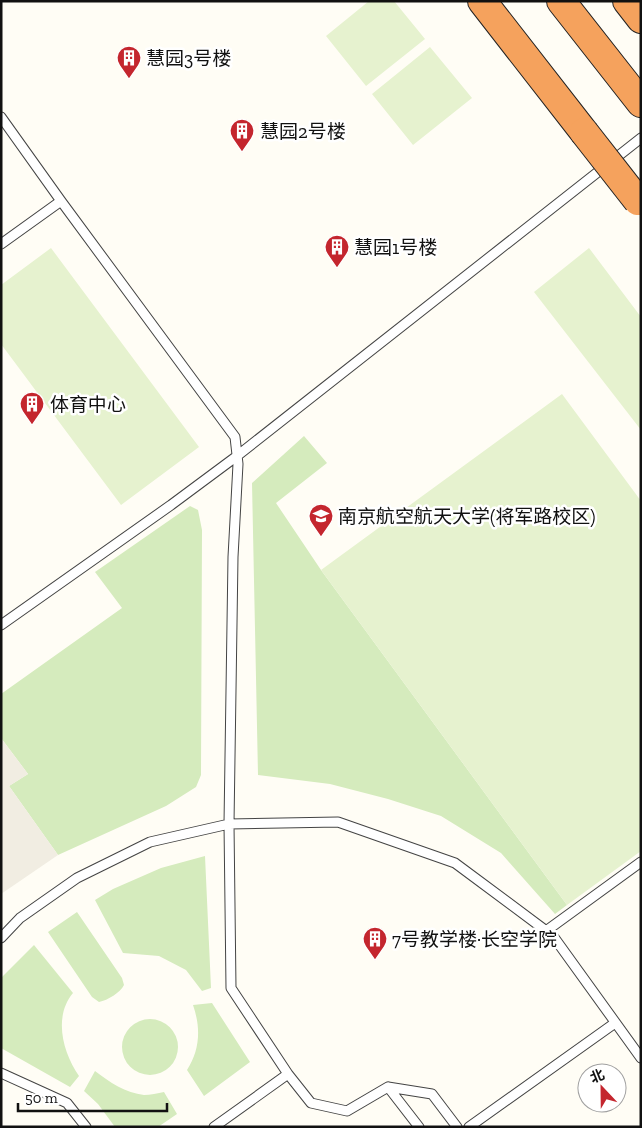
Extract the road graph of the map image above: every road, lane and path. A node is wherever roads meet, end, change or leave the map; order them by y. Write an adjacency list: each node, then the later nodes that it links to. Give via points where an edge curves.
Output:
1 (482, 1): 9 (highway, bridge)
2 (561, 1): 5 (highway)
3 (627, 1): 4 (highway)
4 (641, 20)
5 (637, 98)
6 (1, 117): 8 (lane)
7 (641, 138): 11 (lane)
8 (61, 201): 10 (lane); 11 (lane, via 235,437)
9 (639, 203)
10 (1, 244)
11 (237, 456): 12 (lane); 13 (lane, via 232,567)
12 (1, 626)
13 (229, 824): 15 (lane, via 338,822 455,863); 16 (lane, via 150,842 77,878 20,918); 20 (lane, via 231,988)
14 (641, 862): 15 (lane)
15 (546, 931): 17 (lane, via 553,936)
16 (1, 938)
17 (615, 1023): 18 (lane); 26 (lane)
18 (641, 1058)
19 (1, 1073): 22 (lane, via 67,1103)
20 (288, 1074): 21 (lane, via 311,1103 347,1111); 23 (lane)
21 (388, 1087): 24 (lane); 25 (lane, via 432,1094)
22 (86, 1127)
23 (214, 1127)
24 (419, 1127)
25 (456, 1127)
26 (469, 1127)

